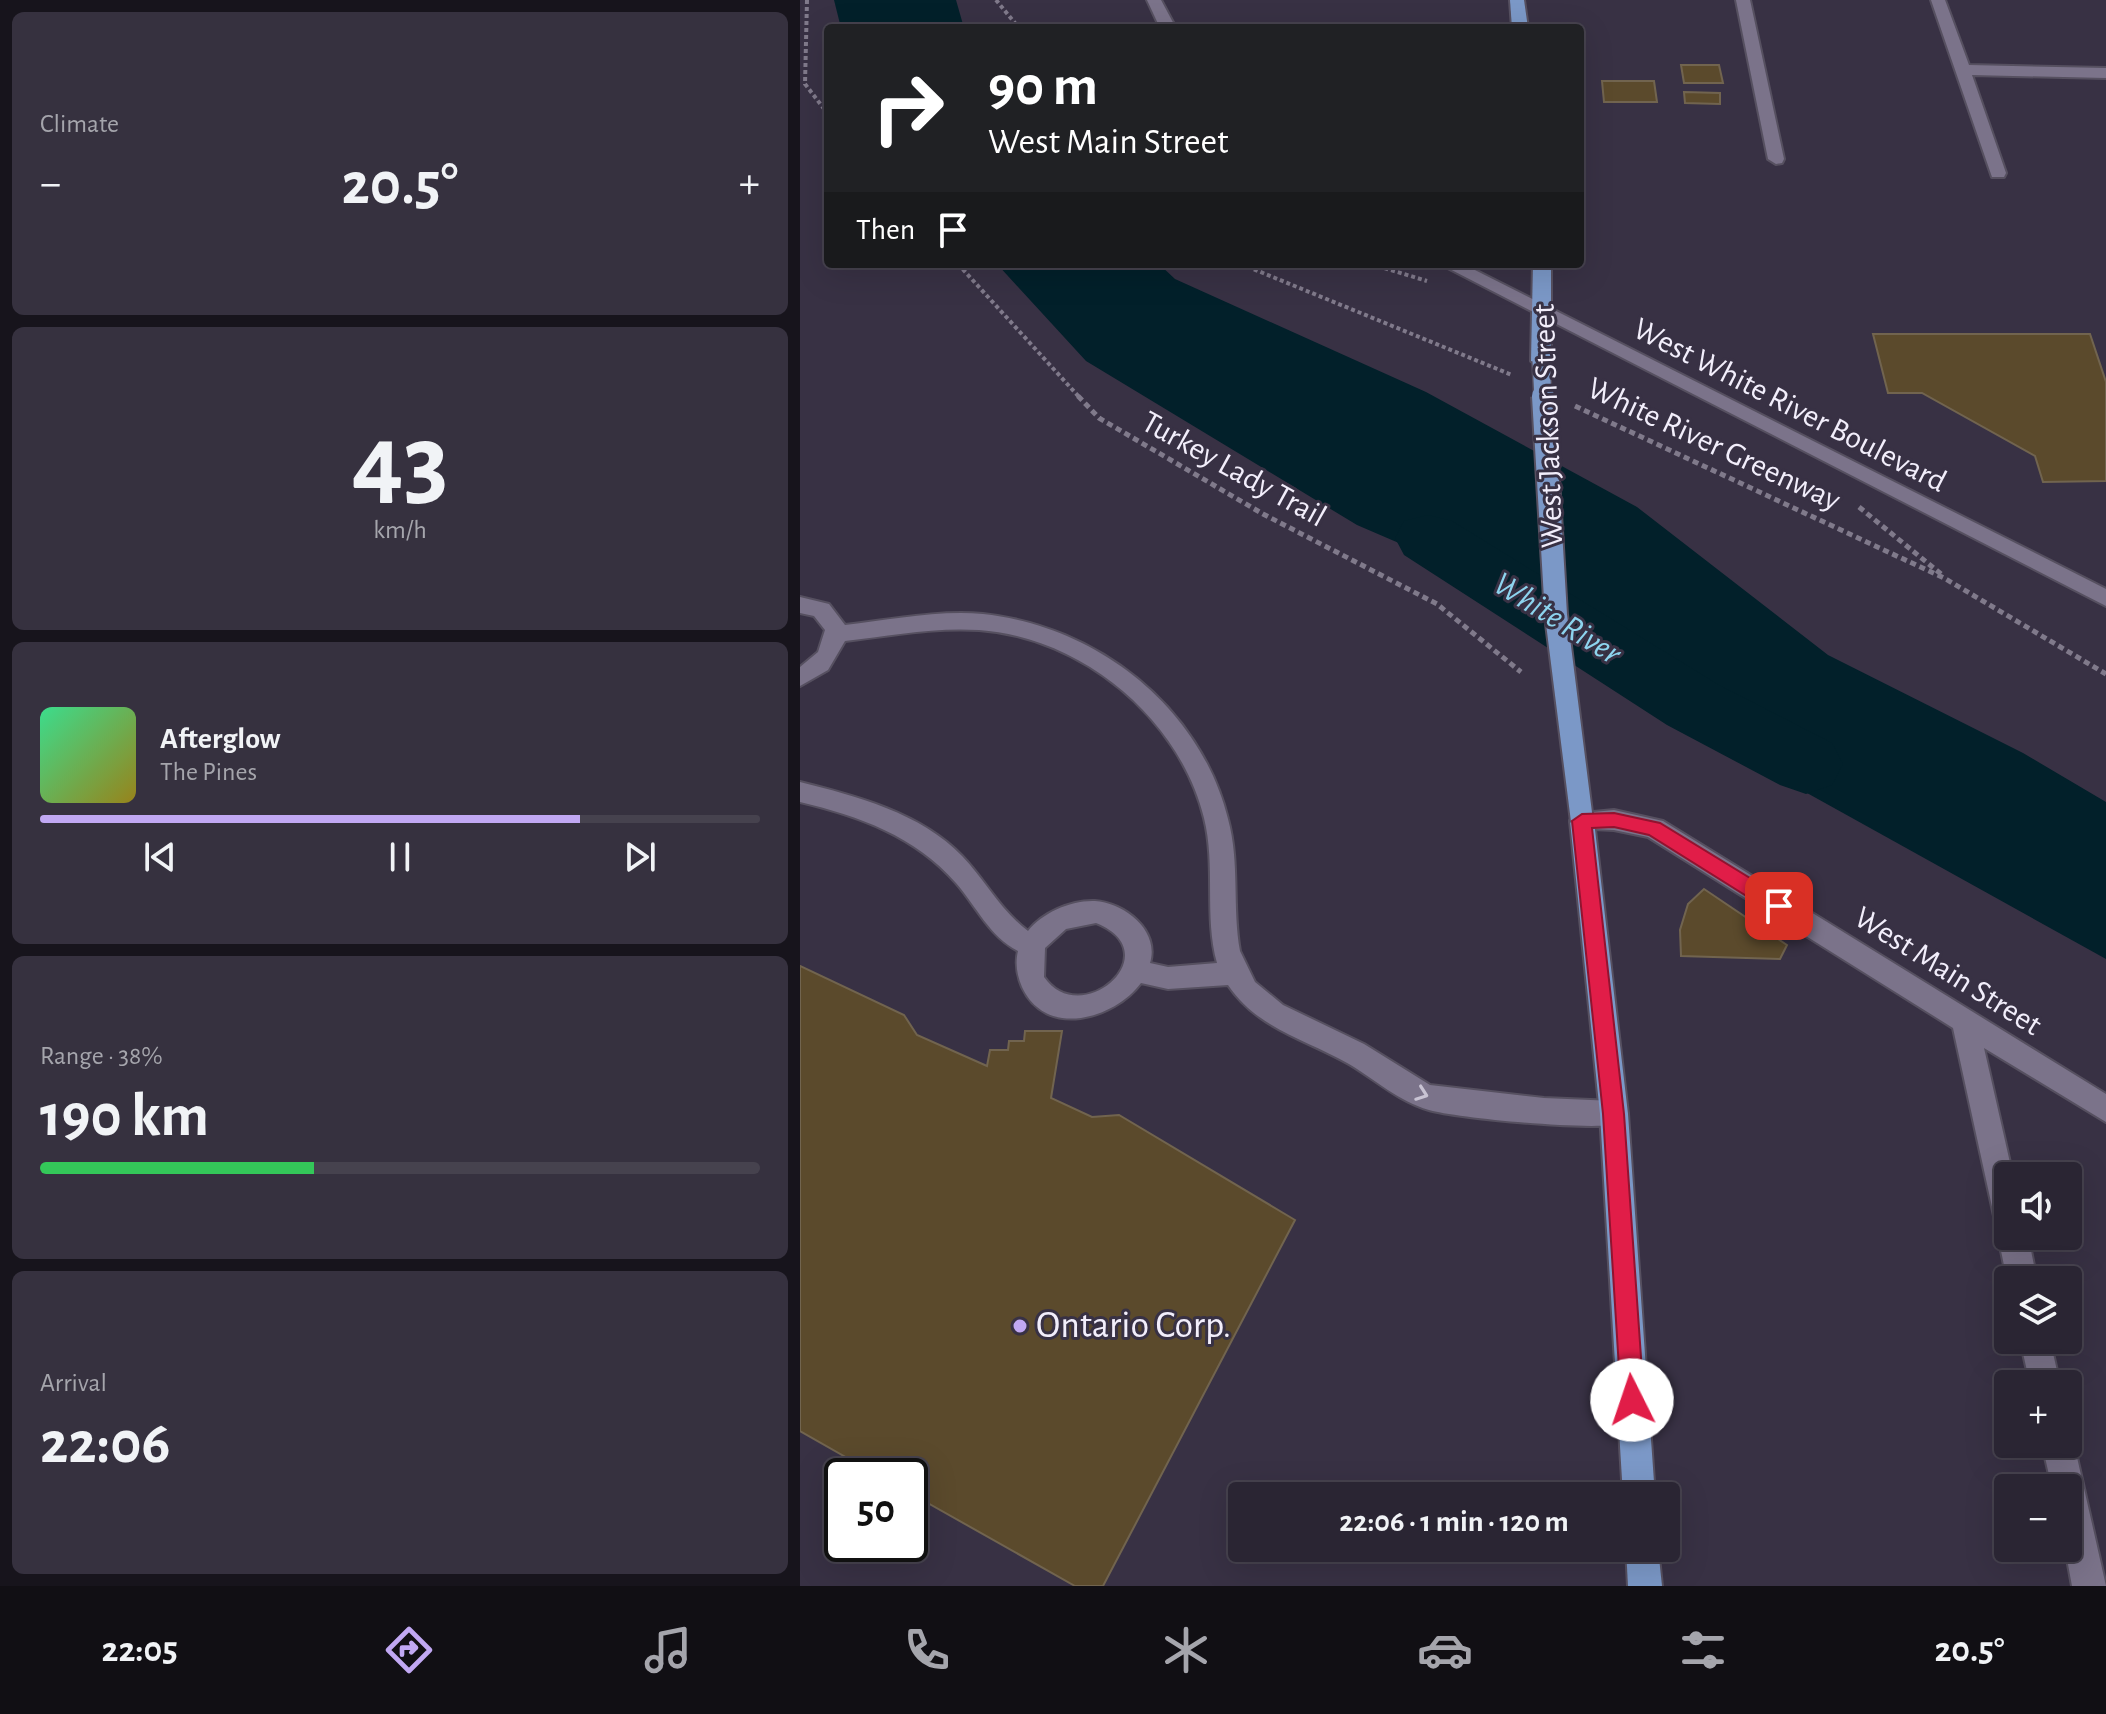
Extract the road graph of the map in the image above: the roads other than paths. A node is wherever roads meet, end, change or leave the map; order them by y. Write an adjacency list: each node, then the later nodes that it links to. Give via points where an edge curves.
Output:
1 (1154, 0): 5 (street)
2 (1517, 0): 6 (main road)
3 (1743, 0): 9 (street)
4 (1938, 0): 7 (street)
5 (1166, 24)
6 (1520, 24)
7 (1962, 70): 8 (street); 10 (street)
8 (2106, 73)
9 (1776, 159)
10 (1998, 173)
11 (1456, 268): 13 (street, West White River Boulevard)
12 (1542, 268): 13 (main road, West Jackson Street)
13 (1543, 315): 14 (street, West White River Boulevard); 19 (main road, West Jackson Street, bridge, via 1556,615)
14 (2106, 598)
15 (800, 605): 16 (street, via 831,618)
16 (836, 634): 17 (street, via 820,665); 22 (street, via 980,622 1030,629 1076,646 1124,676 1159,710 1186,749 1213,806 1224,878 1223,931)
17 (800, 677)
18 (800, 792): 20 (street, via 859,807 916,835 965,875 997,923)
19 (1582, 821): 23 (street, West Main Street, via 1614,820 1654,828); 25 (main road, West Jackson Street)
20 (1032, 946): 21 (street, via 1059,920 1103,913 1129,925 1138,938); 21 (street, via 1030,979 1053,1003 1091,1006 1110,998)
21 (1136, 971): 22 (street, via 1168,978)
22 (1234, 973): 25 (street, one-way to 25, via 1254,998 1291,1027 1356,1054 1429,1098 1566,1114)
23 (1965, 1021): 24 (street, West Main Street); 26 (street)
24 (2106, 1109)
25 (1614, 1114): 27 (main road, West Jackson Street)
26 (1996, 1162)
27 (1638, 1482)
28 (2082, 1553): 31 (street)
29 (1643, 1562): 30 (main road)
30 (1645, 1586)
31 (2089, 1586)

